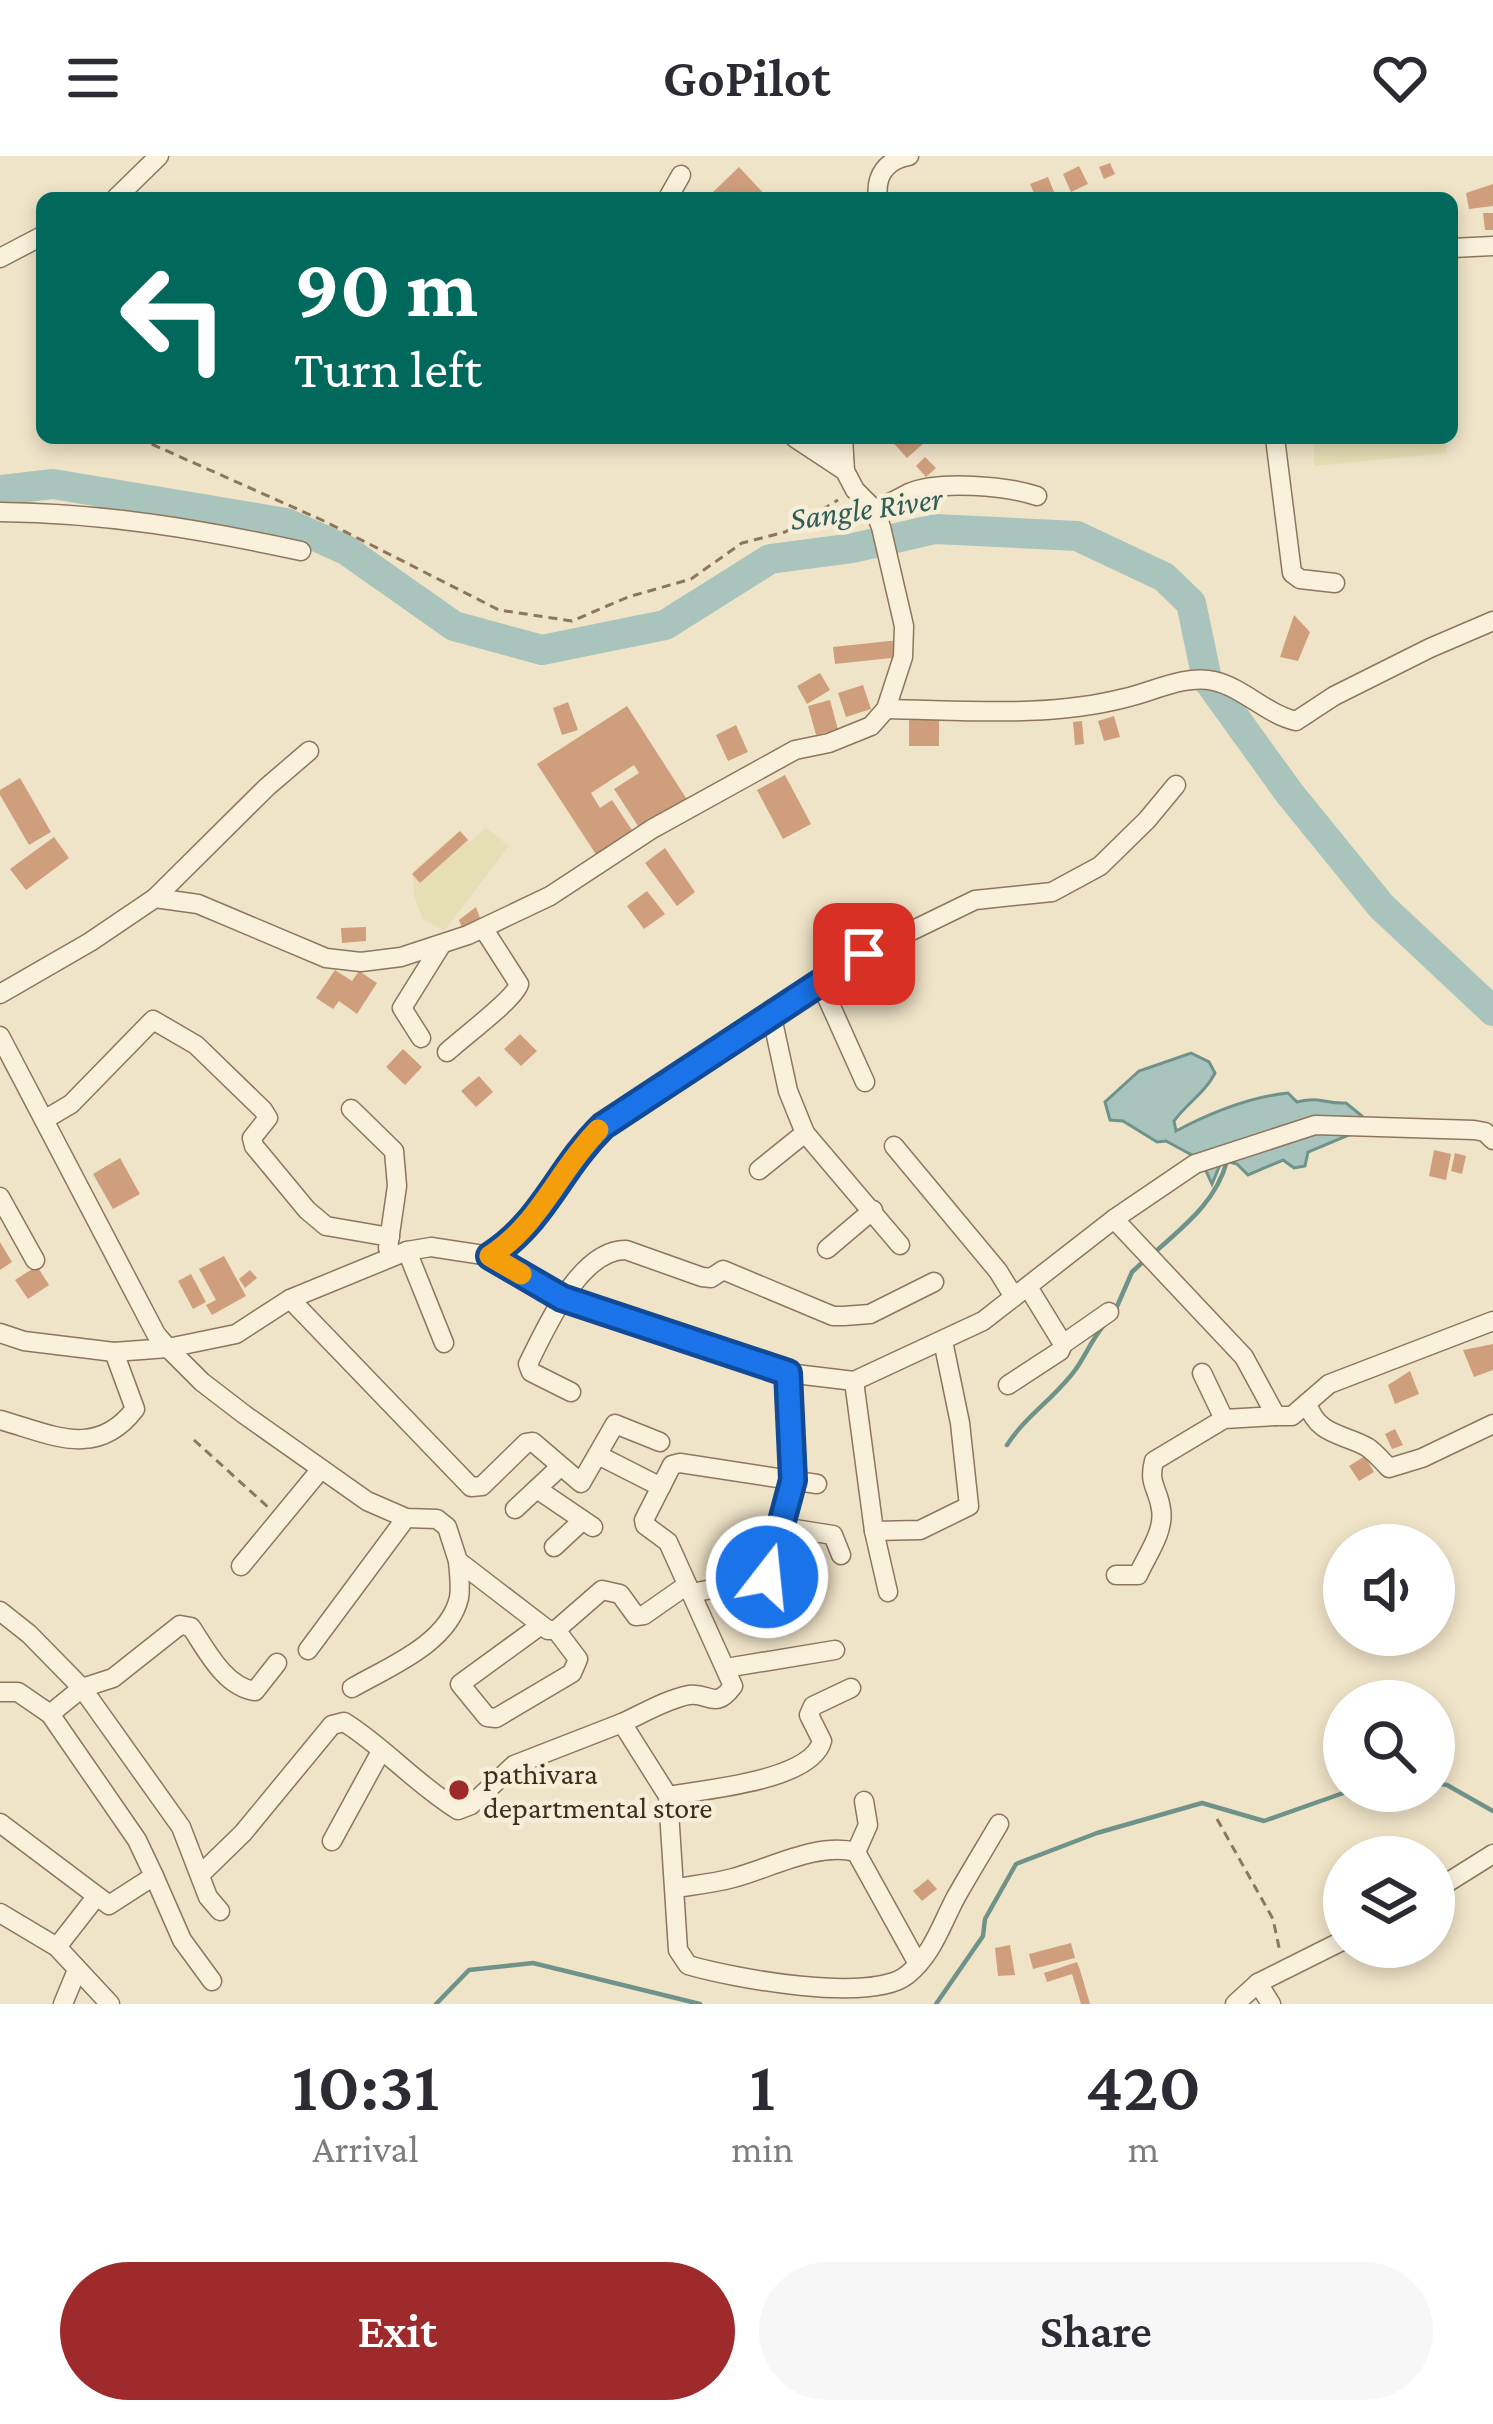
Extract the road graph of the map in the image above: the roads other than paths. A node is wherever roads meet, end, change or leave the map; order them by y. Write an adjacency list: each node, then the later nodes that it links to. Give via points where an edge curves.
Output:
1 (159, 156): 4 (street)
2 (909, 156): 6 (street, via 886,167)
3 (681, 175): 5 (street)
4 (122, 192)
5 (671, 192)
6 (878, 192)
7 (36, 239): 10 (street)
8 (1493, 246): 9 (street)
9 (1458, 248)
10 (0, 258)
11 (813, 444): 13 (street)
12 (1276, 444): 18 (street, via 1292,573)
13 (843, 454): 16 (street, via 855,490)
14 (1037, 496): 16 (street, via 944,485 908,494)
15 (0, 512): 17 (street, via 185,526)
16 (878, 518): 20 (street, via 904,626)
17 (301, 551)
18 (1335, 583)
19 (1493, 622): 20 (street, via 1296,722 1216,681 1190,679 1053,710)
20 (886, 709): 24 (street, via 871,726 795,750)
21 (309, 751): 23 (street)
22 (1176, 785): 26 (street, via 1084,875 1052,892 976,900 945,912)
23 (155, 898): 25 (street, via 199,904 326,958 361,962); 27 (street)
24 (483, 928): 25 (street); 31 (street, via 520,984 516,996)
25 (440, 946): 30 (street, via 402,1007)
26 (820, 982): 28 (street); 32 (street)
27 (0, 994)
28 (772, 1017): 35 (street); 46 (street, via 603,1126 532,1221)
29 (0, 1036): 34 (street)
30 (421, 1038)
31 (447, 1052)
32 (865, 1082)
33 (351, 1109): 42 (street, via 394,1151)
34 (44, 1120): 42 (street, via 71,1104 153,1020 196,1045 263,1110 268,1118 254,1146 307,1210 326,1226); 59 (street)
35 (805, 1133): 38 (street); 40 (street)
36 (1493, 1140): 41 (street, via 1474,1130 1315,1125 1195,1164)
37 (894, 1146): 50 (street)
38 (759, 1169)
39 (0, 1197): 47 (street)
40 (873, 1210): 43 (street); 44 (street)
41 (1114, 1219): 50 (street); 67 (street, via 1244,1357)
42 (390, 1237): 48 (street)
43 (900, 1245)
44 (827, 1249)
45 (407, 1251): 46 (street, via 457,1248); 48 (street); 57 (street)
46 (490, 1256): 51 (street)
47 (35, 1260)
48 (386, 1260): 52 (street)
49 (934, 1282): 51 (street, via 870,1314 833,1316 723,1270 702,1277 612,1250)
50 (1021, 1292): 56 (street); 58 (street)
51 (562, 1298): 61 (street); 65 (street, via 528,1364)
52 (290, 1299): 59 (street, via 236,1334); 73 (street, via 471,1487 482,1486 526,1443)
53 (1109, 1312): 58 (street)
54 (1493, 1321): 66 (street, via 1329,1384)
55 (0, 1333): 60 (street)
56 (943, 1341): 63 (street); 82 (street, via 969,1506 920,1530)
57 (444, 1343)
58 (1064, 1344): 64 (street)
59 (168, 1348): 60 (street); 74 (street)
60 (114, 1352): 69 (street, via 135,1409 94,1441)
61 (788, 1373): 63 (street); 75 (street)
62 (1202, 1373): 68 (street)
63 (854, 1381): 82 (street)
64 (1008, 1385)
65 (571, 1392)
66 (1307, 1403): 67 (street); 70 (street, via 1324,1430 1371,1449 1389,1468)
67 (1276, 1417): 68 (street)
68 (1224, 1419): 87 (street, via 1154,1461 1149,1479 1162,1513 1155,1542 1138,1575)
69 (0, 1420)
70 (1493, 1424)
71 (660, 1442): 72 (street, via 615,1424)
72 (598, 1455): 73 (street, via 581,1483); 77 (street)
73 (560, 1467): 78 (street)
74 (321, 1469): 80 (street); 86 (street)
75 (793, 1480): 76 (street); 77 (street, via 680,1463); 81 (street)
76 (817, 1484)
77 (661, 1487): 88 (street, via 645,1526 668,1542)
78 (537, 1489): 79 (street); 83 (street, via 588,1524)
79 (514, 1509)
80 (406, 1518): 85 (street, via 447,1526); 92 (street)
81 (782, 1527): 84 (street, via 833,1535); 88 (street, via 767,1577)
82 (874, 1531): 89 (street)
83 (554, 1547)
84 (841, 1555)
85 (458, 1561): 91 (street); 97 (street, via 460,1593 435,1638)
86 (241, 1566)
87 (1116, 1575)
88 (689, 1589): 91 (street, via 635,1616 620,1594 602,1590); 95 (street)
89 (888, 1592)
90 (0, 1611): 96 (street)
91 (549, 1628): 91 (street, via 578,1659 572,1673 487,1717 460,1684)
92 (308, 1650)
93 (835, 1650): 95 (street)
94 (278, 1663): 96 (street, via 247,1691 180,1625 113,1678)
95 (726, 1668): 101 (street, via 733,1686 727,1695 688,1695)
96 (82, 1688): 100 (street); 110 (street, via 181,1827)
97 (352, 1688)
98 (851, 1688): 103 (street, via 813,1706 808,1715 822,1741 800,1768)
99 (0, 1692): 100 (street, via 18,1692)
100 (50, 1714): 111 (street)
101 (622, 1723): 102 (street, via 514,1765 458,1810); 103 (street)
102 (380, 1753): 107 (street); 110 (street, via 344,1722 332,1725)
103 (668, 1796): 113 (street)
104 (864, 1801): 108 (street, via 868,1825)
105 (0, 1823): 114 (street)
106 (999, 1824): 120 (street)
107 (332, 1841)
108 (856, 1852): 113 (street, via 821,1852); 120 (street)
109 (1493, 1854): 112 (street)
110 (202, 1873): 115 (street)
111 (154, 1876): 114 (street, via 109,1905); 122 (street, via 182,1940)
112 (1455, 1878)
113 (676, 1888): 120 (street, via 678,1950 688,1965 811,1988 861,1988 892,1984)
114 (96, 1897): 118 (street)
115 (220, 1911)
116 (3, 1914): 117 (street); 118 (street)
117 (0, 1938)
118 (56, 1947): 121 (street)
119 (1323, 1949): 123 (street)
120 (918, 1964)
121 (77, 1970): 124 (street); 125 (street)
122 (212, 1981)
123 (1258, 1983): 126 (street); 127 (street)
124 (63, 2004)
125 (110, 2004)
126 (1235, 2004)
127 (1271, 2004)

